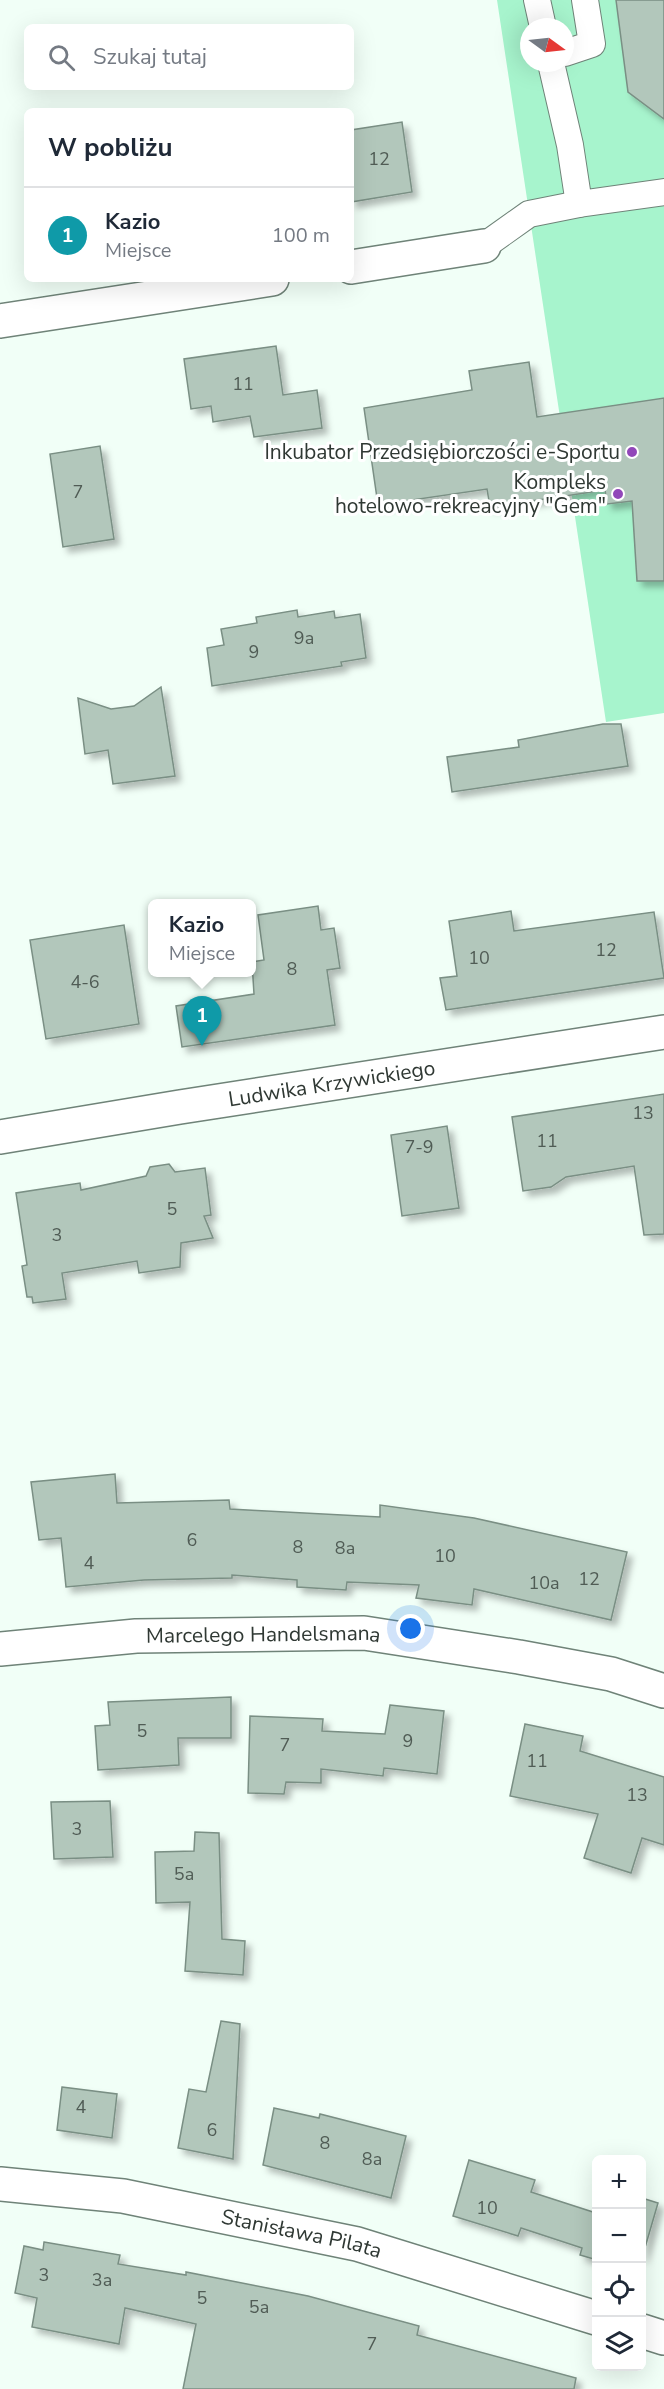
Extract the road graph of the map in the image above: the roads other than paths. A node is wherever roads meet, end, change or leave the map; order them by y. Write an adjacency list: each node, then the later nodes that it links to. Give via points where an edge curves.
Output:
1 (537, 0): 3 (lane)
2 (585, 0): 4 (lane, via 592,44)
3 (541, 18)
4 (574, 50)
5 (553, 72): 7 (lane)
6 (664, 192): 7 (lane)
7 (579, 204): 8 (lane, via 529,214)
8 (484, 246): 9 (street)
9 (354, 267)
10 (253, 282): 11 (street)
11 (0, 321)
12 (664, 1032): 13 (street, Ludwika Krzywickiego)
13 (0, 1137)
14 (0, 1649): 15 (street, Marcelego Handelsmana, via 136,1636 364,1633 600,1672)
15 (664, 1691)
16 (0, 2184): 17 (street, Stanisława Pilata, via 123,2196 357,2244)
17 (594, 2317)
18 (646, 2332): 19 (street)
19 (664, 2338)

